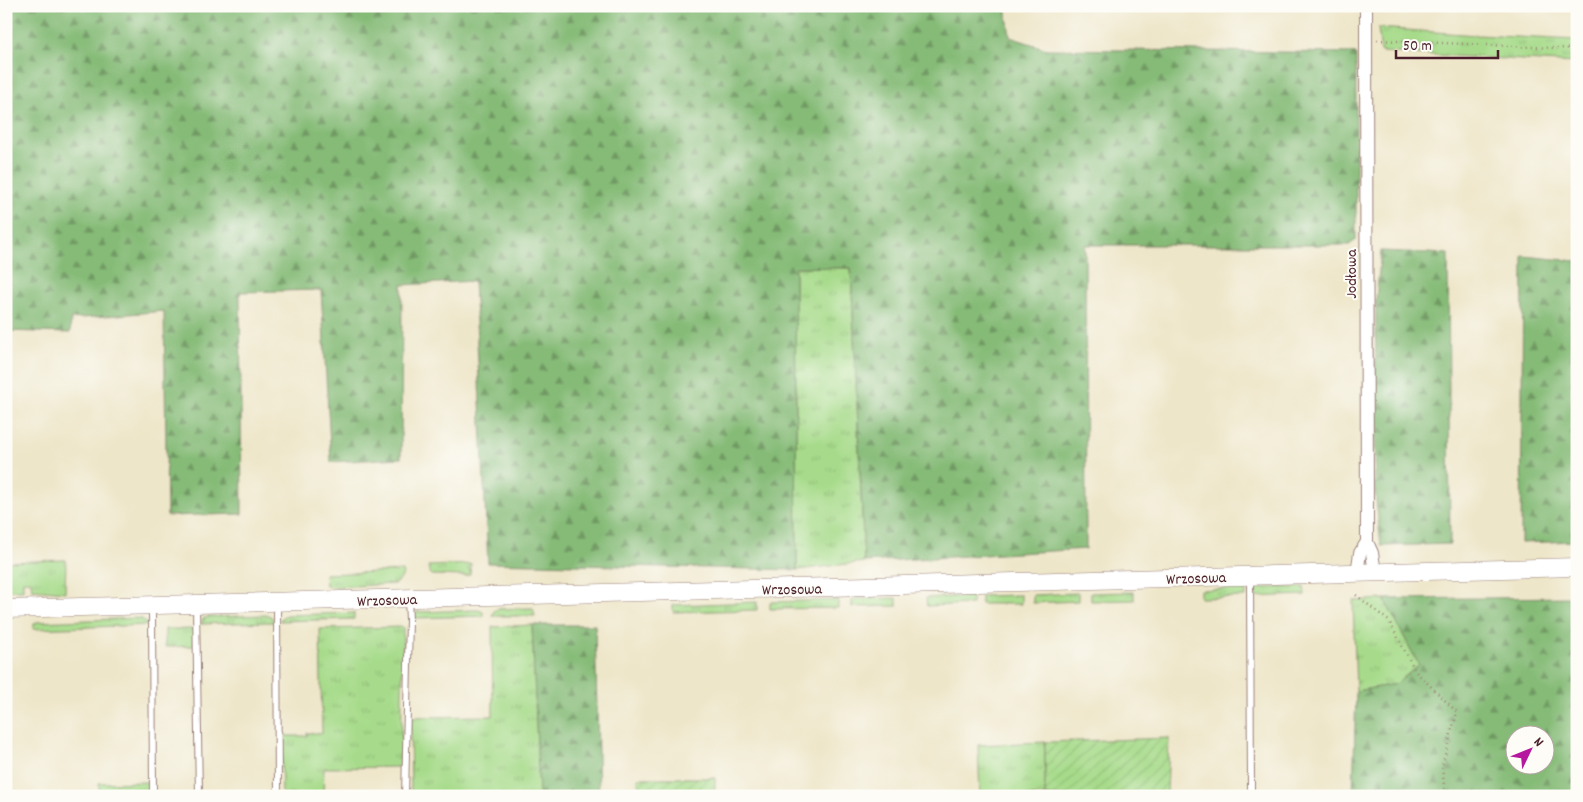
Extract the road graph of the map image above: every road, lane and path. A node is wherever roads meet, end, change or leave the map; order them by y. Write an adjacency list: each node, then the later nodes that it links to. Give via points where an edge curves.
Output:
1 (1366, 6): 2 (street, Jodłowa)
2 (1366, 39): 3 (path); 4 (street, Jodłowa)
3 (1577, 49)
4 (1367, 542): 6 (street, Jodłowa); 7 (street, Jodłowa, via 1360,553)
5 (1577, 567): 6 (main road, Wrzosowa)
6 (1375, 572): 7 (main road, Wrzosowa)
7 (1357, 573): 8 (main road, Wrzosowa)
8 (1250, 576): 10 (main road, Wrzosowa); 15 (lane)
9 (1356, 595): 20 (path, via 1389,621 1416,672 1457,712 1442,766)
10 (408, 598): 11 (main road, Wrzosowa); 19 (lane)
11 (277, 602): 12 (main road, Wrzosowa); 18 (lane)
12 (196, 604): 13 (main road, Wrzosowa); 17 (lane)
13 (152, 605): 14 (main road, Wrzosowa); 16 (lane)
14 (6, 609)
15 (1250, 792)
16 (152, 796)
17 (199, 796)
18 (278, 796)
19 (405, 796)
20 (1445, 796)

